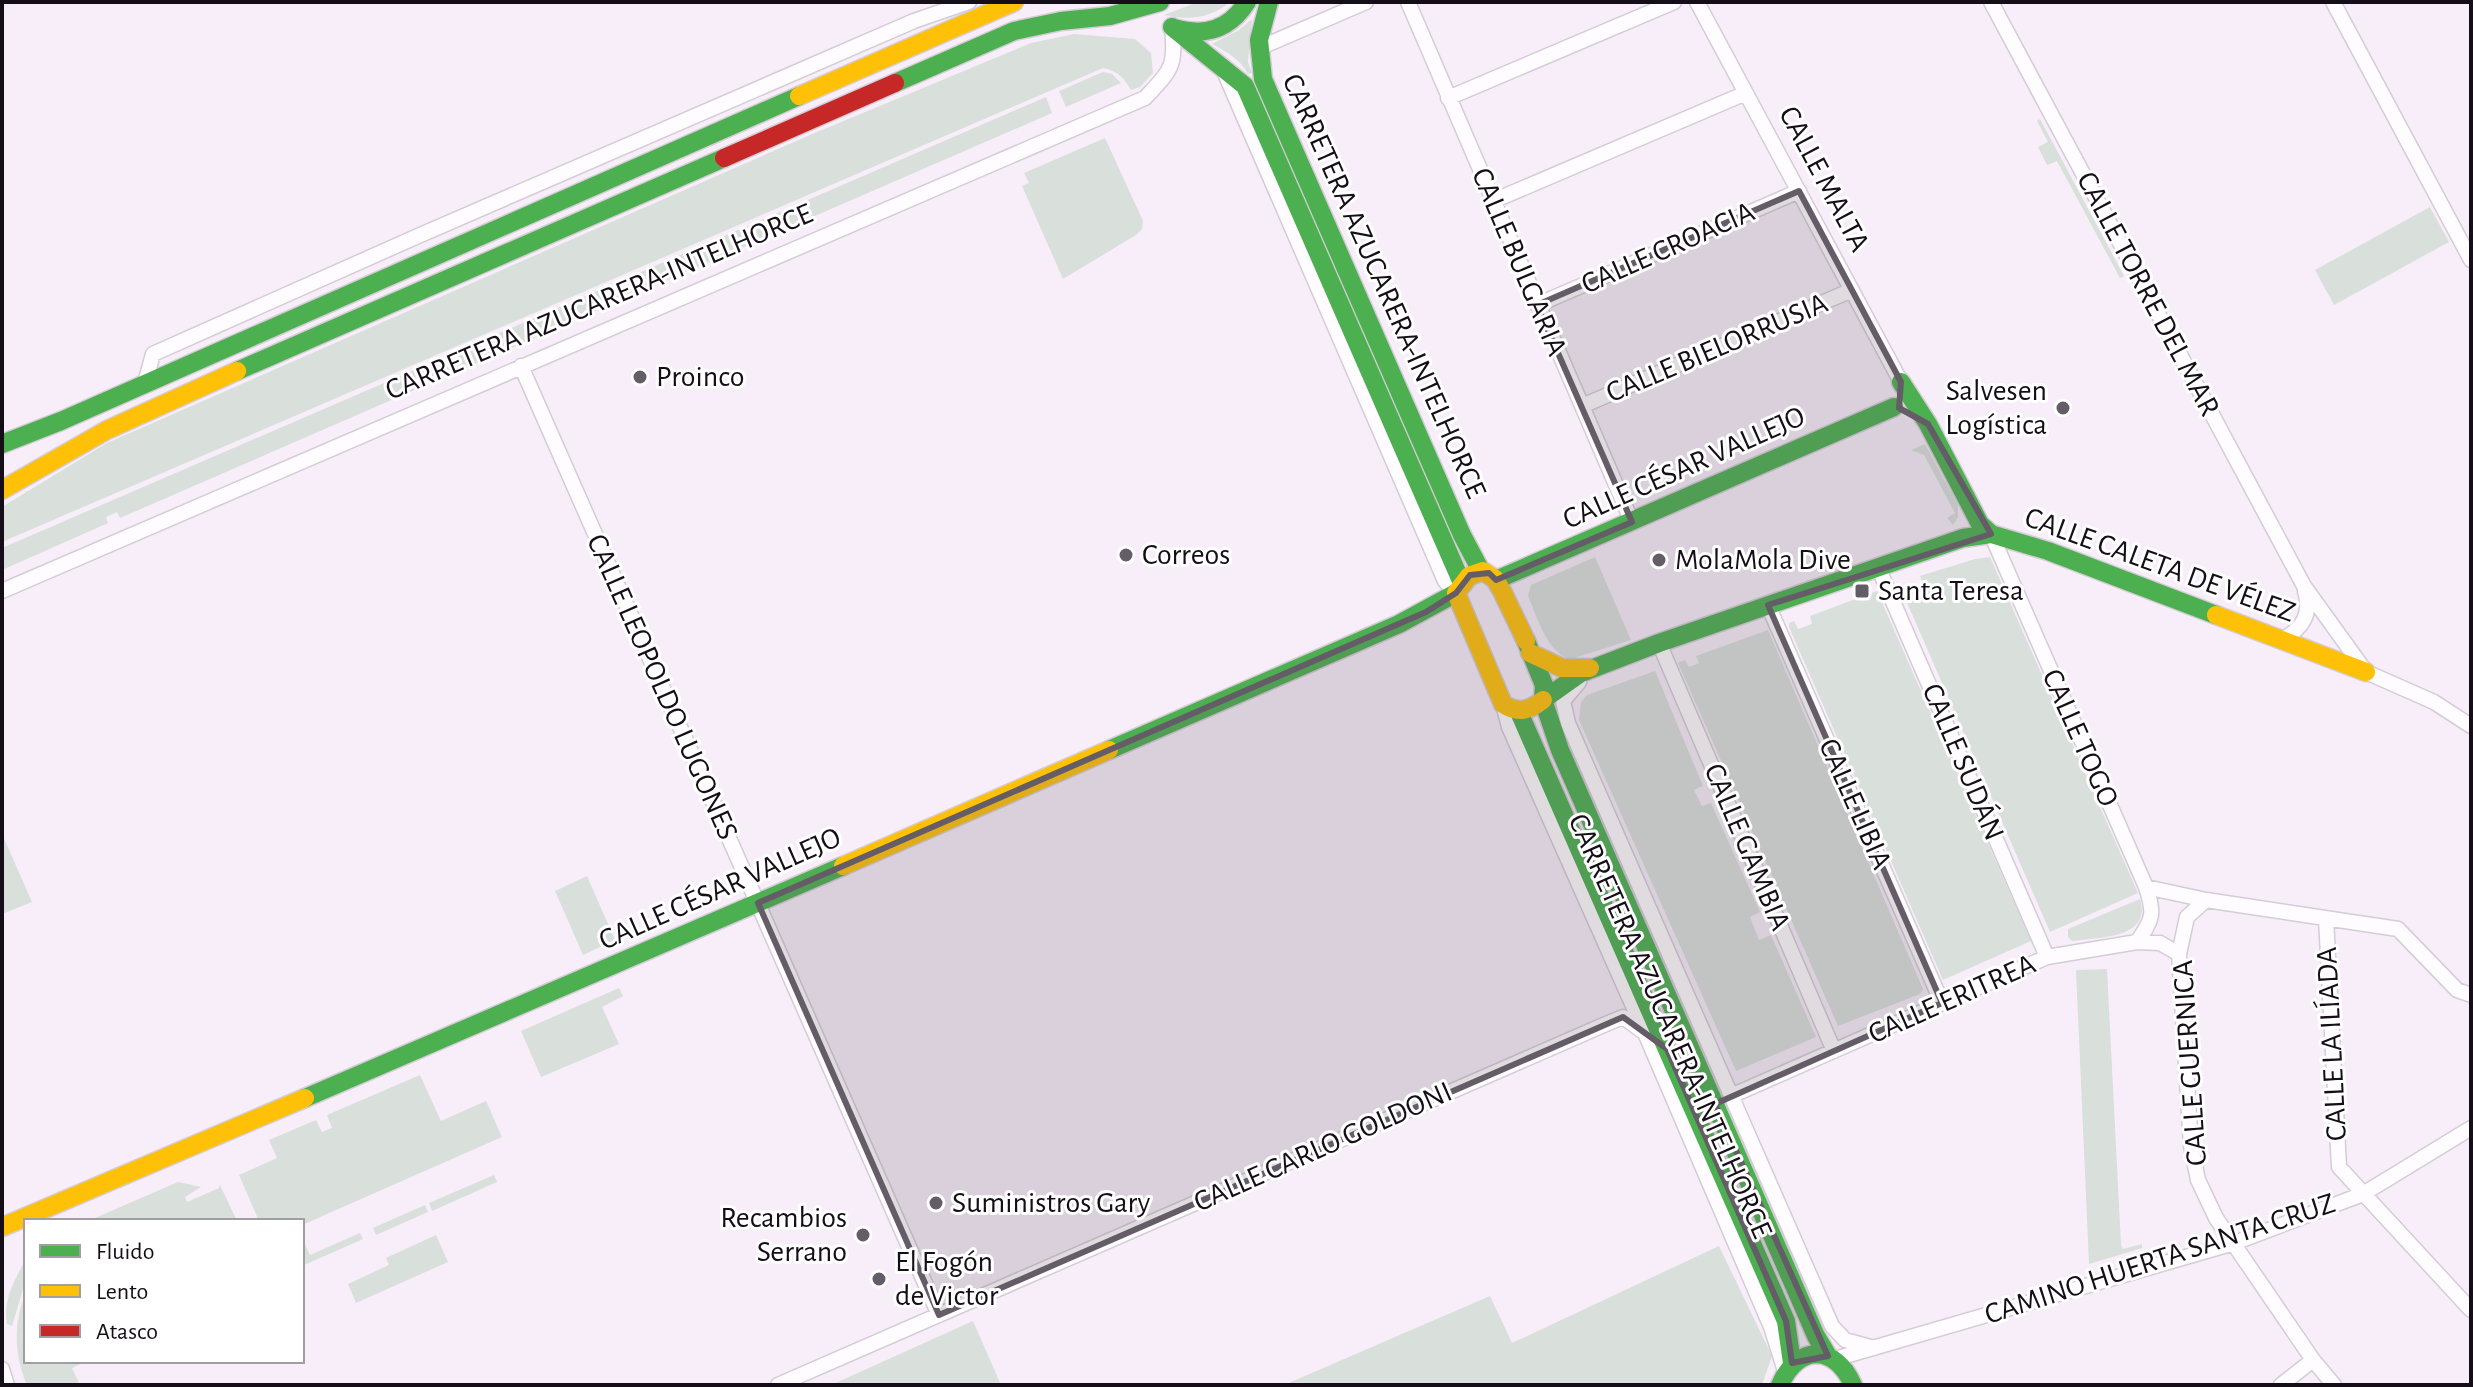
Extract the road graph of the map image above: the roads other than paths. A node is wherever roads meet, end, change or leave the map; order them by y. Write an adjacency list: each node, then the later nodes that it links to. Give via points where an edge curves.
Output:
1 (969, 2): 23 (street, via 899,27 153,354)
2 (1014, 2): 23 (main road)
3 (1247, 2): 12 (main road, via 1222,29 1205,34)
4 (1366, 2): 13 (street)
5 (1408, 2): 15 (street, CALLE BULGARIA)
6 (1674, 2): 15 (street)
7 (1697, 2): 14 (street, CALLE MALTA)
8 (1991, 2): 33 (street, CALLE TORRE DEL MAR)
9 (2333, 2): 18 (street)
10 (1153, 3): 12 (main road, CARRETERA AZUCARERA-INTELHORCE); 28 (main road, CARRETERA AZUCARERA-INTELHORCE, via 1110,16 1014,31 175,398)
11 (1263, 7): 13 (main road, CARRETERA AZUCARERA-INTELHORCE)
12 (1172, 27): 21 (street, CARRETERA AZUCARERA-INTELHORCE, via 1175,57 1145,98); 34 (main road, CARRETERA AZUCARERA-INTELHORCE, via 1245,86)
13 (1259, 48): 32 (main road, CARRETERA AZUCARERA-INTELHORCE, via 1263,79 1462,535)
14 (1746, 93): 16 (street, CALLE MALTA); 17 (street)
15 (1448, 98): 17 (street, CALLE BULGARIA)
16 (1799, 191): 19 (street, CALLE MALTA); 20 (street, CALLE CROACIA)
17 (1493, 201): 20 (street, CALLE BULGARIA)
18 (2471, 260)
19 (1852, 290): 22 (street, CALLE MALTA); 24 (street, CALLE BIELORRUSIA)
20 (1537, 305): 24 (street, CALLE BULGARIA)
21 (521, 366): 35 (street, CARRETERA AZUCARERA-INTELHORCE); 49 (street, CALLE LEOPOLDO LUGONES)
22 (1901, 382): 25 (main road); 26 (main road, CALLE MALTA)
23 (145, 383): 27 (main road)
24 (1582, 406): 29 (street, CALLE BULGARIA)
25 (1894, 407): 26 (main road, via 1911,410); 29 (main road, CALLE CÉSAR VALLEJO)
26 (1928, 424): 30 (main road, CALLE MALTA, via 1980,524)
27 (2, 444)
28 (2, 490)
29 (1632, 522): 32 (main road, CALLE CÉSAR VALLEJO)
30 (1991, 534): 31 (main road, CALLE CALETA DE VÉLEZ, via 1963,538); 37 (main road, CALLE CALETA DE VÉLEZ); 47 (street, CALLE TOGO)
31 (1878, 567): 36 (main road, CALLE CALETA DE VÉLEZ); 53 (street, CALLE SUDÁN)
32 (1489, 575): 34 (main road, CALLE CÉSAR VALLEJO); 39 (main road, CARRETERA AZUCARERA-INTELHORCE)
33 (2304, 586): 37 (street, via 2307,617); 41 (street, CALLE TORRE DEL MAR)
34 (1459, 587): 43 (main road, CARRETERA AZUCARERA-INTELHORCE); 49 (main road, CALLE CÉSAR VALLEJO, via 1399,624)
35 (2, 591)
36 (1768, 605): 38 (main road, CALLE CALETA DE VÉLEZ); 55 (street, CALLE LIBIA)
37 (2282, 640): 41 (main road, CALLE CALETA DE VÉLEZ)
38 (1659, 643): 40 (main road, CALLE CALETA DE VÉLEZ); 57 (street, CALLE GAMBIA)
39 (1530, 653): 40 (main road, CALLE CALETA DE VÉLEZ, via 1562,668); 42 (main road, CARRETERA AZUCARERA-INTELHORCE, via 1544,685)
40 (1594, 669): 42 (main road, CALLE CALETA DE VÉLEZ); 46 (street, CARRETERA AZUCARERA-INTELHORCE, via 1563,701)
41 (2366, 672): 44 (street, CALLE CALETA DE VÉLEZ, via 2434,702)
42 (1543, 700): 43 (main road, CALLE CALETA DE VÉLEZ, via 1532,710); 45 (main road, CARRETERA AZUCARERA-INTELHORCE)
43 (1511, 708): 56 (street, CARRETERA AZUCARERA-INTELHORCE, via 1509,727); 72 (main road, CARRETERA AZUCARERA-INTELHORCE, via 1786,1321)
44 (2471, 726)
45 (1553, 729): 46 (street, CARRETERA AZUCARERA-INTELHORCE); 69 (main road, CARRETERA AZUCARERA-INTELHORCE, via 1816,1336)
46 (1588, 769): 58 (street, CARRETERA AZUCARERA-INTELHORCE)
47 (2146, 887): 48 (street); 51 (street, CALLE TOGO, via 2151,922)
48 (2206, 900): 50 (street); 52 (street, CALLE GUERNICA, via 2187,917)
49 (758, 903): 62 (main road, CALLE CÉSAR VALLEJO); 67 (street, CALLE LEOPOLDO LUGONES)
50 (2326, 918): 54 (street, via 2398,929 2457,990); 60 (street, CALLE LA ILÍADA, via 2339,1167)
51 (2137, 942): 52 (street, CALLE ERITREA, via 2160,943); 53 (street, CALLE ERITREA)
52 (2179, 954): 64 (street, CALLE GUERNICA, via 2191,1146 2198,1180)
53 (2047, 957): 55 (street, CALLE ERITREA)
54 (2471, 995)
55 (1942, 1003): 57 (street, CALLE ERITREA)
56 (1645, 1033): 67 (street, CALLE CARLO GOLDONI, via 1623,1017); 72 (street, CARRETERA AZUCARERA-INTELHORCE)
57 (1834, 1051): 58 (street, CALLE ERITREA)
58 (1731, 1096): 65 (street, CARRETERA AZUCARERA-INTELHORCE)
59 (2471, 1128): 60 (street, CAMINO HUERTA SANTA CRUZ)
60 (2363, 1194): 64 (street, CAMINO HUERTA SANTA CRUZ); 66 (street, CALLE LA ILÍADA)
61 (2, 1216): 62 (main road)
62 (29, 1216): 63 (main road, CALLE CÉSAR VALLEJO)
63 (2, 1227)
64 (2234, 1243): 68 (street, CAMINO HUERTA SANTA CRUZ); 70 (street, CALLE GUERNICA)
65 (1823, 1306): 68 (street, CARRETERA AZUCARERA-INTELHORCE, via 1845,1340); 69 (street, CARRETERA AZUCARERA-INTELHORCE)
66 (2471, 1310)
67 (939, 1315): 74 (street, CALLE CARLO GOLDONI)
68 (1874, 1348): 69 (street, CAMINO HUERTA SANTA CRUZ)
69 (1832, 1357): 72 (main road, via 1809,1355); 75 (main road)
70 (2313, 1360): 76 (street); 77 (street, CALLE GUERNICA)
71 (2, 1369): 73 (street)
72 (1786, 1373)
73 (7, 1385)
74 (778, 1385)
75 (1853, 1385)
76 (2281, 1385)
77 (2334, 1385)

